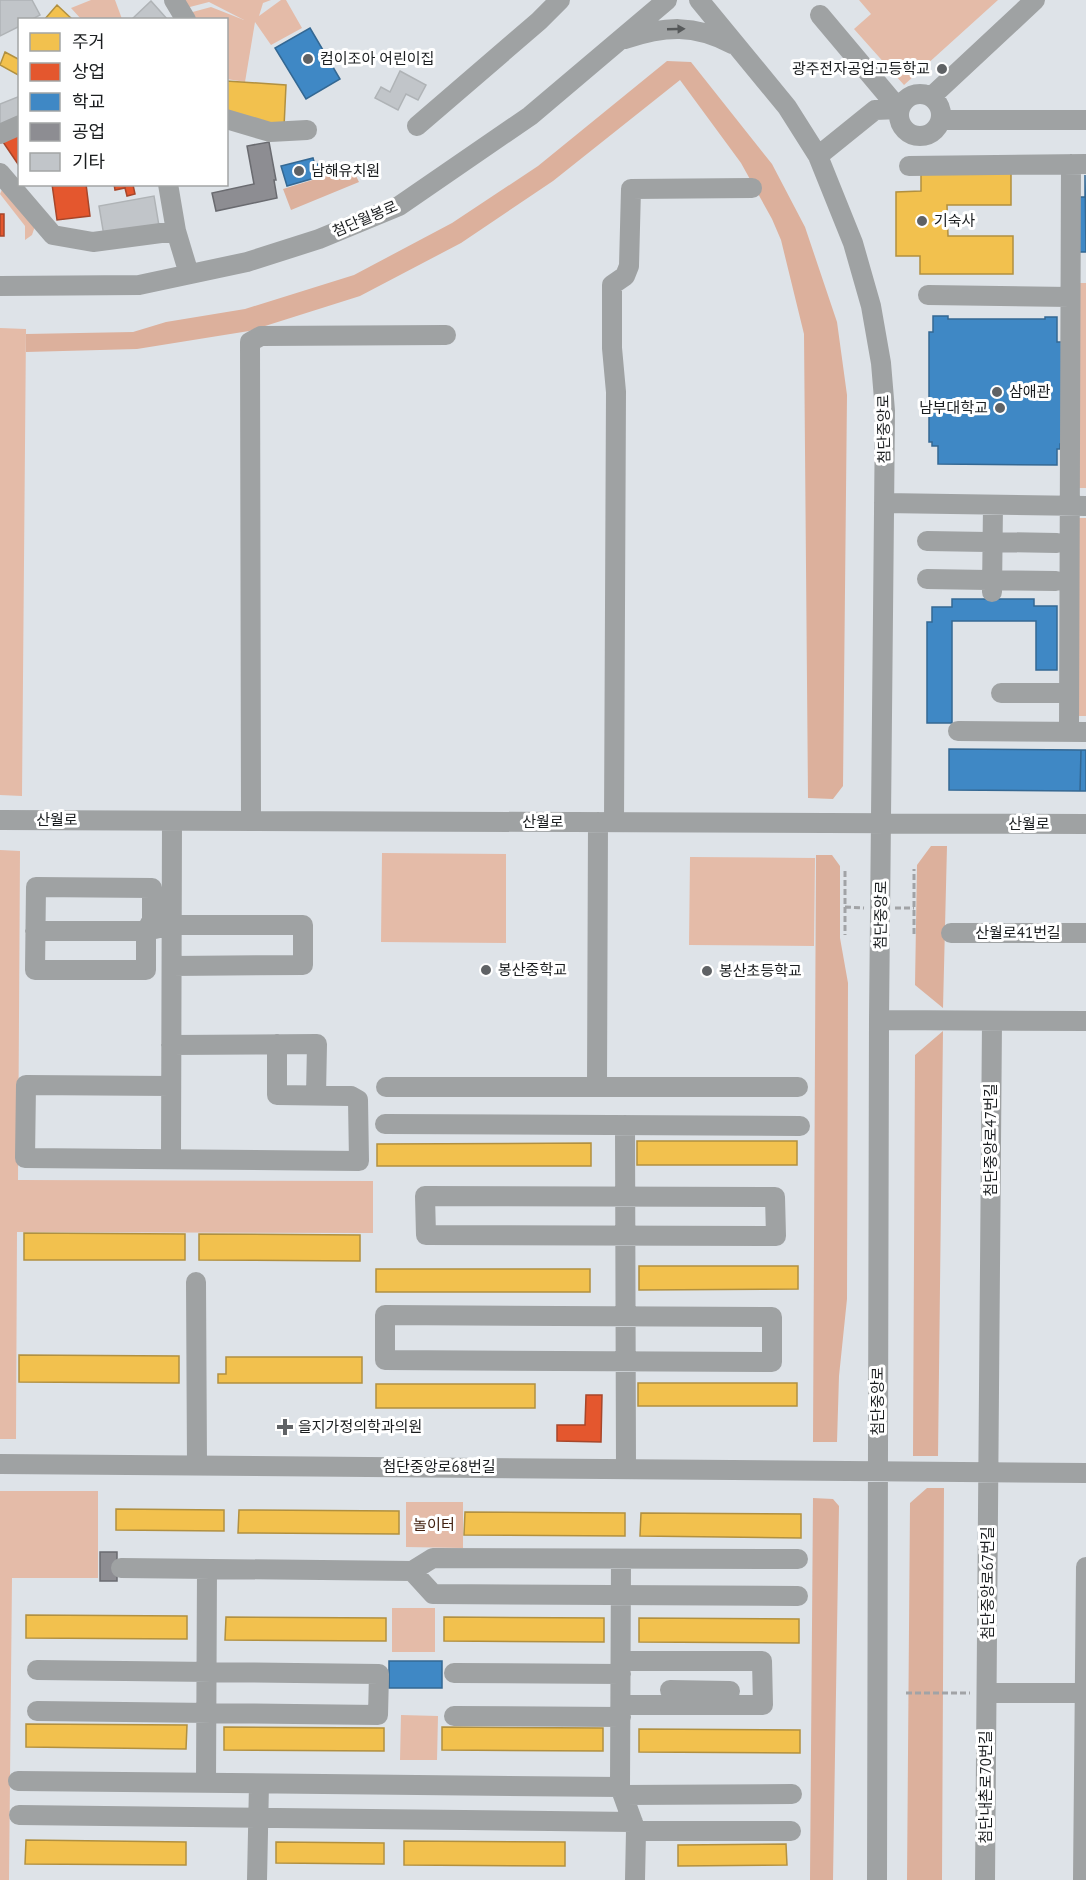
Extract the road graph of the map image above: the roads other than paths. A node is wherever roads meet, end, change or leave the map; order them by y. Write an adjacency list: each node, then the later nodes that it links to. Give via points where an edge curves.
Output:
1 (174, 0): 7 (street)
2 (560, 0): 16 (street)
3 (667, 0): 8 (street, 첨단월봉로)
4 (699, 0): 9 (street, 첨단중앙로)
5 (1035, 0): 10 (street)
6 (820, 15): 11 (street)
7 (185, 18)
8 (619, 41): 9 (street, one-way to 9, via 643,33 685,28 715,35); 27 (street, 첨단월봉로, via 530,117 399,206 319,239 247,262)
9 (736, 46): 19 (street, 첨단중앙로, via 787,107)
10 (932, 97): 11 (street, via 912,95); 13 (street, via 940,107)
11 (899, 109): 13 (street, via 900,122 914,135 927,135 938,127); 19 (street, via 875,110)
12 (228, 120): 17 (street, via 270,132)
13 (940, 120): 14 (street)
14 (1086, 120)
15 (18, 126): 18 (street)
16 (417, 126)
17 (308, 130)
18 (0, 134)
19 (818, 156): 32 (street, 첨단중앙로, via 853,243 871,306 885,411)
20 (1078, 164): 21 (street); 26 (street)
21 (909, 166)
22 (0, 172): 25 (street, via 53,235 93,242)
23 (168, 186): 25 (street)
24 (752, 189): 48 (street, via 631,189 631,258 625,276 612,285 616,392)
25 (176, 231): 27 (street)
26 (1078, 263): 30 (street)
27 (189, 274): 28 (street, 첨단월봉로, via 139,285)
28 (0, 286)
29 (928, 295): 30 (street)
30 (1070, 297): 34 (street)
31 (446, 335): 47 (street, via 261,336 250,342)
32 (884, 503): 33 (street); 49 (street, 첨단중앙로)
33 (993, 505): 34 (street); 36 (street)
34 (1078, 506): 42 (street)
35 (927, 541): 36 (street)
36 (992, 542): 37 (street); 40 (street)
37 (1057, 543)
38 (927, 579): 40 (street)
39 (1056, 581): 40 (street)
40 (992, 586)
41 (1001, 693): 42 (street)
42 (1069, 693): 44 (street)
43 (958, 731): 44 (street)
44 (1077, 732)
45 (0, 820): 46 (street, 산월로)
46 (172, 821): 47 (street, 산월로); 51 (street)
47 (251, 821): 48 (street, 산월로)
48 (606, 822): 49 (street, 산월로); 64 (street)
49 (882, 823): 50 (street, 산월로); 57 (street, 첨단중앙로)
50 (1086, 824)
51 (172, 925): 53 (street); 56 (street); 56 (street, via 303,925 303,965)
52 (35, 931): 53 (street); 53 (street, via 35,970 146,970); 53 (street, via 36,887 152,888 152,920)
53 (146, 931)
54 (951, 933): 55 (street, 산월로41번길)
55 (1086, 933)
56 (172, 966): 61 (street)
57 (879, 1020): 58 (street); 80 (street, 첨단중앙로)
58 (992, 1021): 59 (street); 73 (street, 첨단중앙로47번길)
59 (1086, 1021)
60 (278, 1044): 61 (street); 66 (street, via 277,1095); 66 (street, via 317,1044)
61 (171, 1045): 62 (street)
62 (171, 1086): 70 (street); 70 (street, via 27,1085 26,1158)
63 (386, 1087): 64 (street)
64 (597, 1087): 65 (street)
65 (798, 1087)
66 (316, 1095): 70 (street, via 351,1096 358,1100 359,1161)
67 (385, 1124): 68 (street)
68 (625, 1125): 69 (street); 71 (street)
69 (800, 1126)
70 (171, 1159)
71 (625, 1197): 72 (street); 72 (street, via 775,1197 776,1236); 72 (street, via 425,1196 426,1235)
72 (625, 1236): 75 (street)
73 (990, 1260): 81 (street, 첨단중앙로67번길)
74 (196, 1282): 78 (street)
75 (625, 1316): 76 (street); 76 (street, via 772,1317 772,1362); 76 (street, via 385,1315 385,1360)
76 (625, 1361): 79 (street)
77 (0, 1464): 78 (street, 첨단중앙로68번길)
78 (197, 1465): 79 (street, 첨단중앙로68번길)
79 (626, 1468): 80 (street, 첨단중앙로68번길)
80 (878, 1472): 81 (street); 115 (street, 첨단중앙로)
81 (988, 1473): 82 (street); 97 (street, 첨단중앙로67번길)
82 (1086, 1473)
83 (621, 1558): 84 (street); 88 (street, via 433,1558); 89 (street)
84 (798, 1559)
85 (1086, 1567): 98 (street)
86 (121, 1568): 87 (street)
87 (207, 1569): 88 (street); 94 (street)
88 (412, 1571): 89 (street, via 433,1594)
89 (621, 1595): 90 (street); 92 (street)
90 (798, 1596)
91 (669, 1661): 92 (street); 99 (street); 99 (street, via 762,1661 763,1705)
92 (621, 1667): 95 (street); 101 (street)
93 (37, 1670): 94 (street)
94 (206, 1673): 102 (street); 102 (street, via 379,1674 378,1715)
95 (454, 1673)
96 (730, 1690): 99 (street)
97 (987, 1694): 98 (street); 116 (street, 첨단내촌로70번길)
98 (1085, 1694): 117 (street)
99 (670, 1697): 101 (street)
100 (37, 1711): 102 (street)
101 (621, 1711): 103 (street); 107 (street)
102 (205, 1713): 105 (street)
103 (454, 1716)
104 (18, 1781): 105 (street)
105 (206, 1783): 106 (street)
106 (259, 1784): 107 (street); 110 (street)
107 (622, 1791): 108 (street); 111 (street)
108 (792, 1794)
109 (19, 1815): 110 (street)
110 (258, 1818): 111 (street); 113 (street)
111 (634, 1826): 112 (street); 114 (street)
112 (791, 1831)
113 (257, 1880)
114 (635, 1880)
115 (877, 1880)
116 (985, 1880)
117 (1083, 1880)

